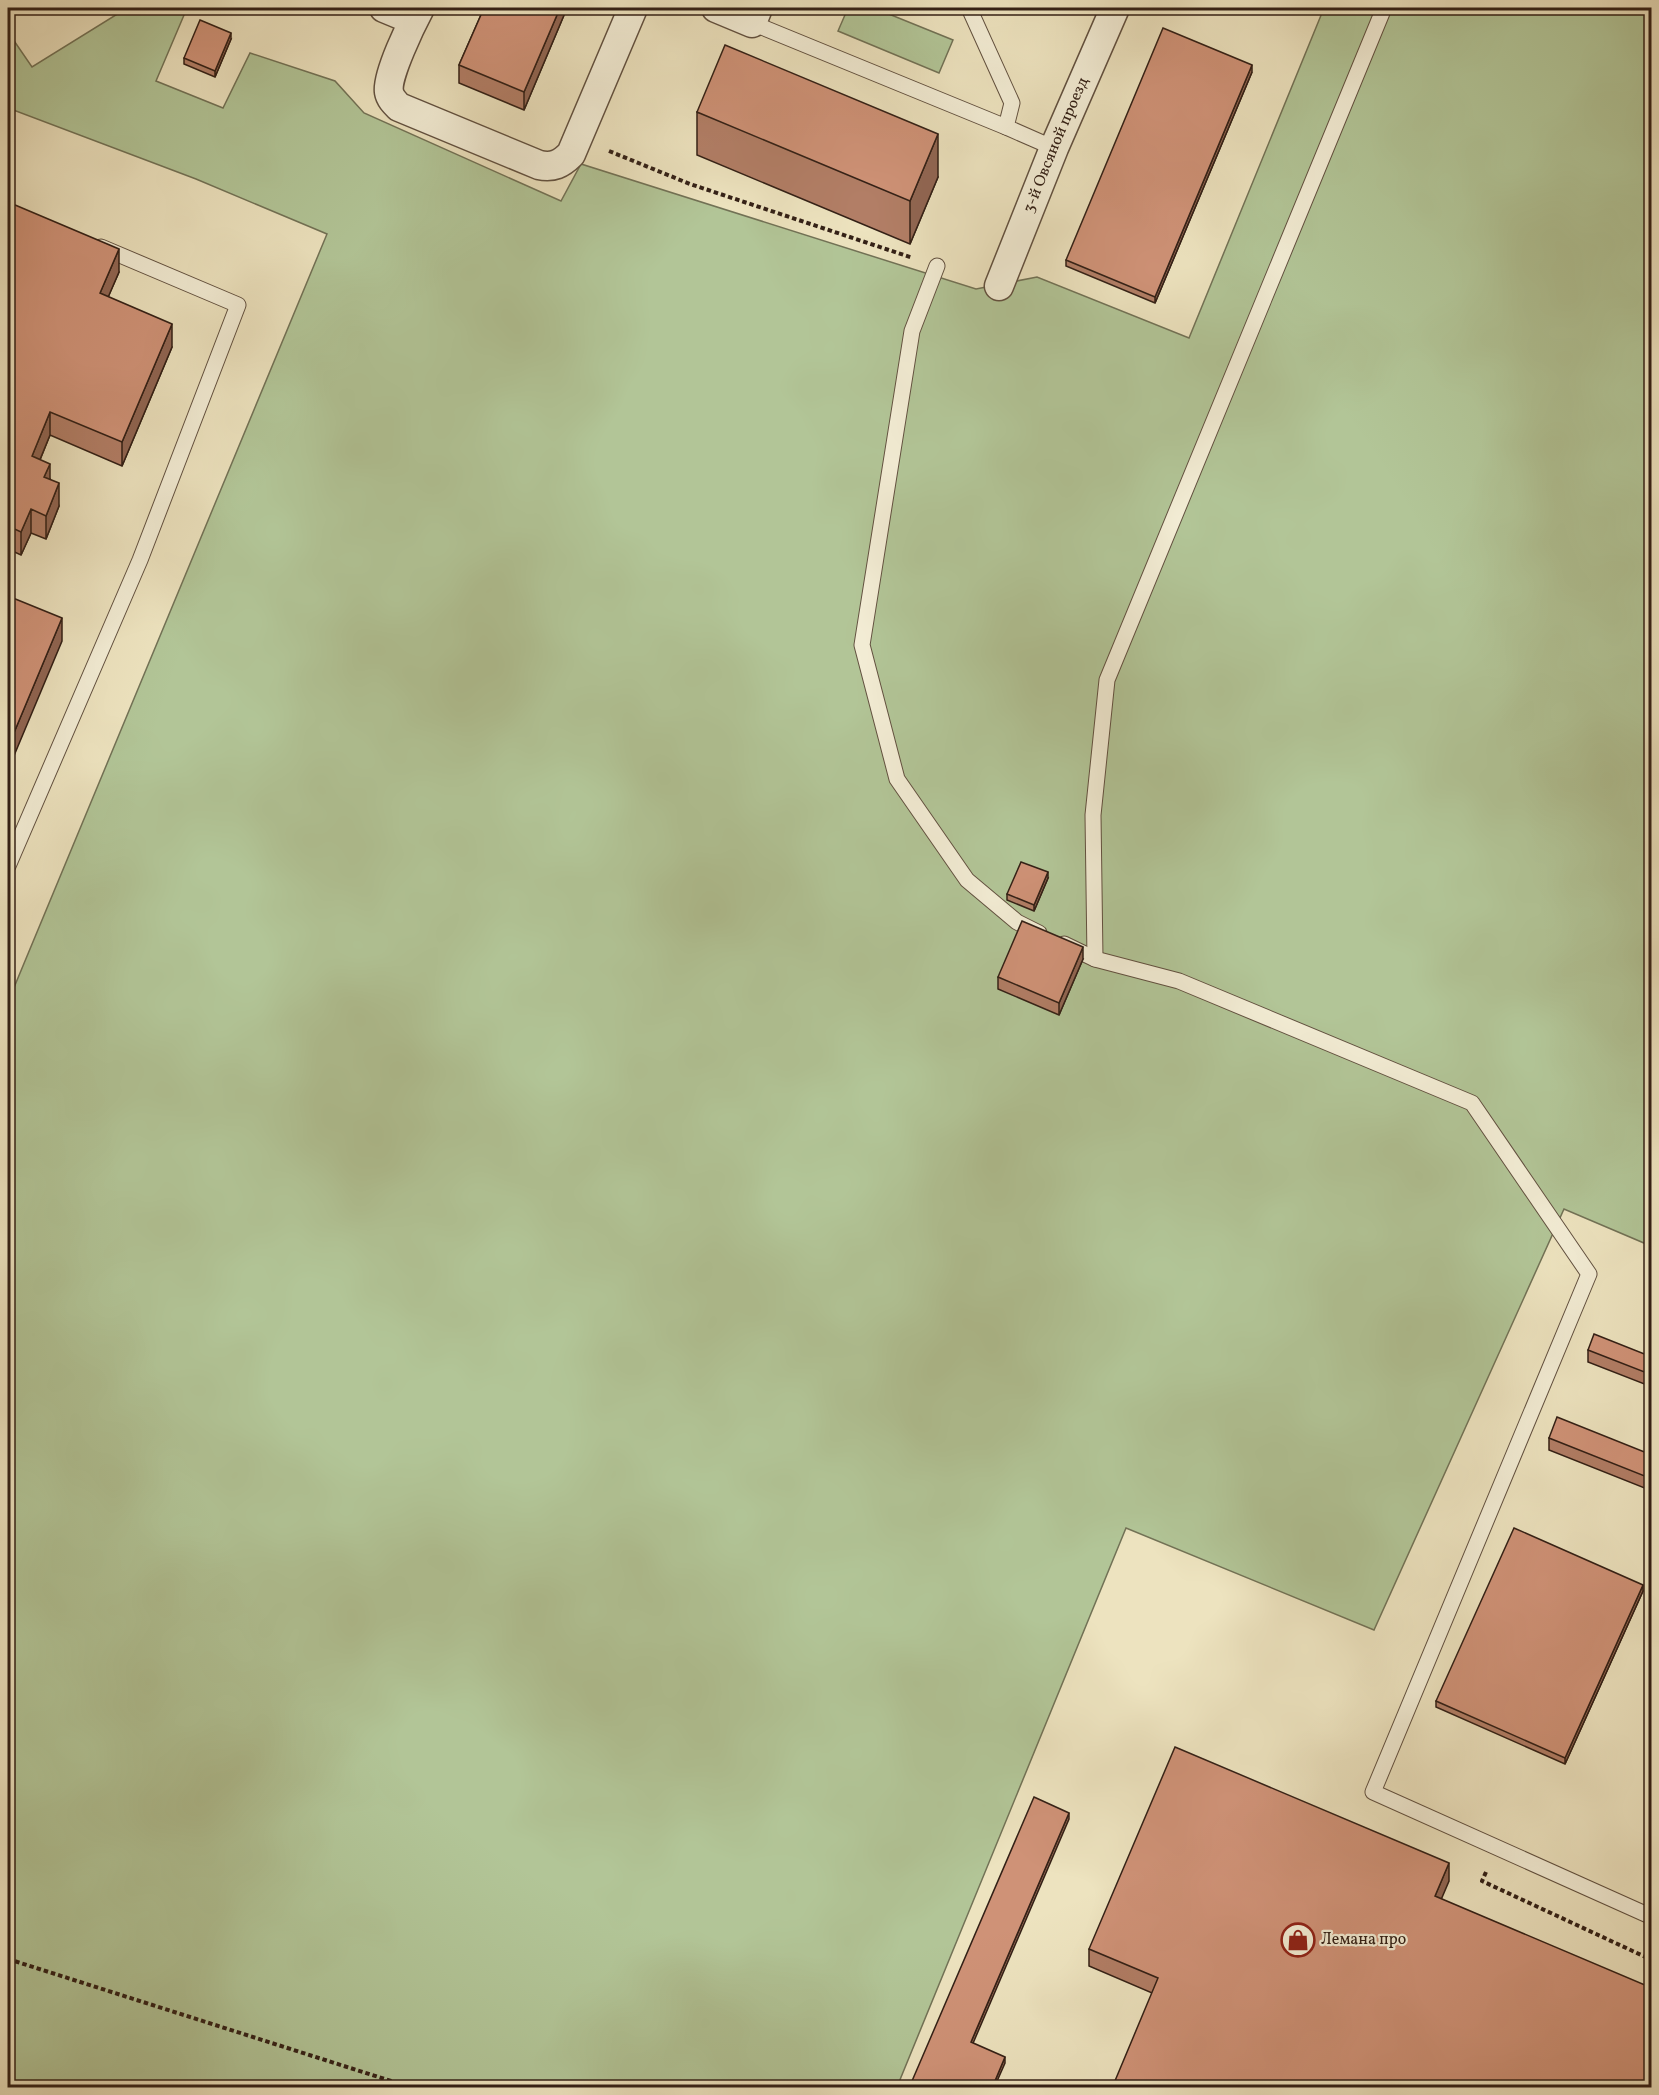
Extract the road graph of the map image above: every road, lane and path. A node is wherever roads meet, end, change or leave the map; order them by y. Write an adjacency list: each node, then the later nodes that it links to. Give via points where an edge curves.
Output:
1 (384, 8): 7 (street)
2 (633, 8): 10 (street)
3 (716, 8): 8 (street)
4 (969, 8): 9 (lane, via 1012,103)
5 (1115, 8): 11 (street, 3-й Овсяной проезд)
6 (1384, 8): 16 (lane, via 1107,680 1093,815)
7 (417, 14): 10 (street, via 390,78 389,93 399,107 549,167 565,160)
8 (755, 15): 9 (lane)
9 (1006, 127): 11 (lane)
10 (578, 138): 13 (path, via 690,184)
11 (1054, 148): 14 (street, 3-й Овсяной проезд)
12 (84, 240): 15 (lane, via 238,305 140,560)
13 (937, 266): 16 (lane, via 912,331 862,645 897,779 967,880 1017,922)
14 (999, 286)
15 (8, 866)
16 (1095, 959): 17 (lane, via 1179,981 1472,1103 1589,1274 1373,1792)
17 (1498, 1848): 18 (lane); 20 (path, via 1482,1881)
18 (1652, 1917)
19 (8, 1959): 21 (path)
20 (1652, 1960)
21 (405, 2088)

